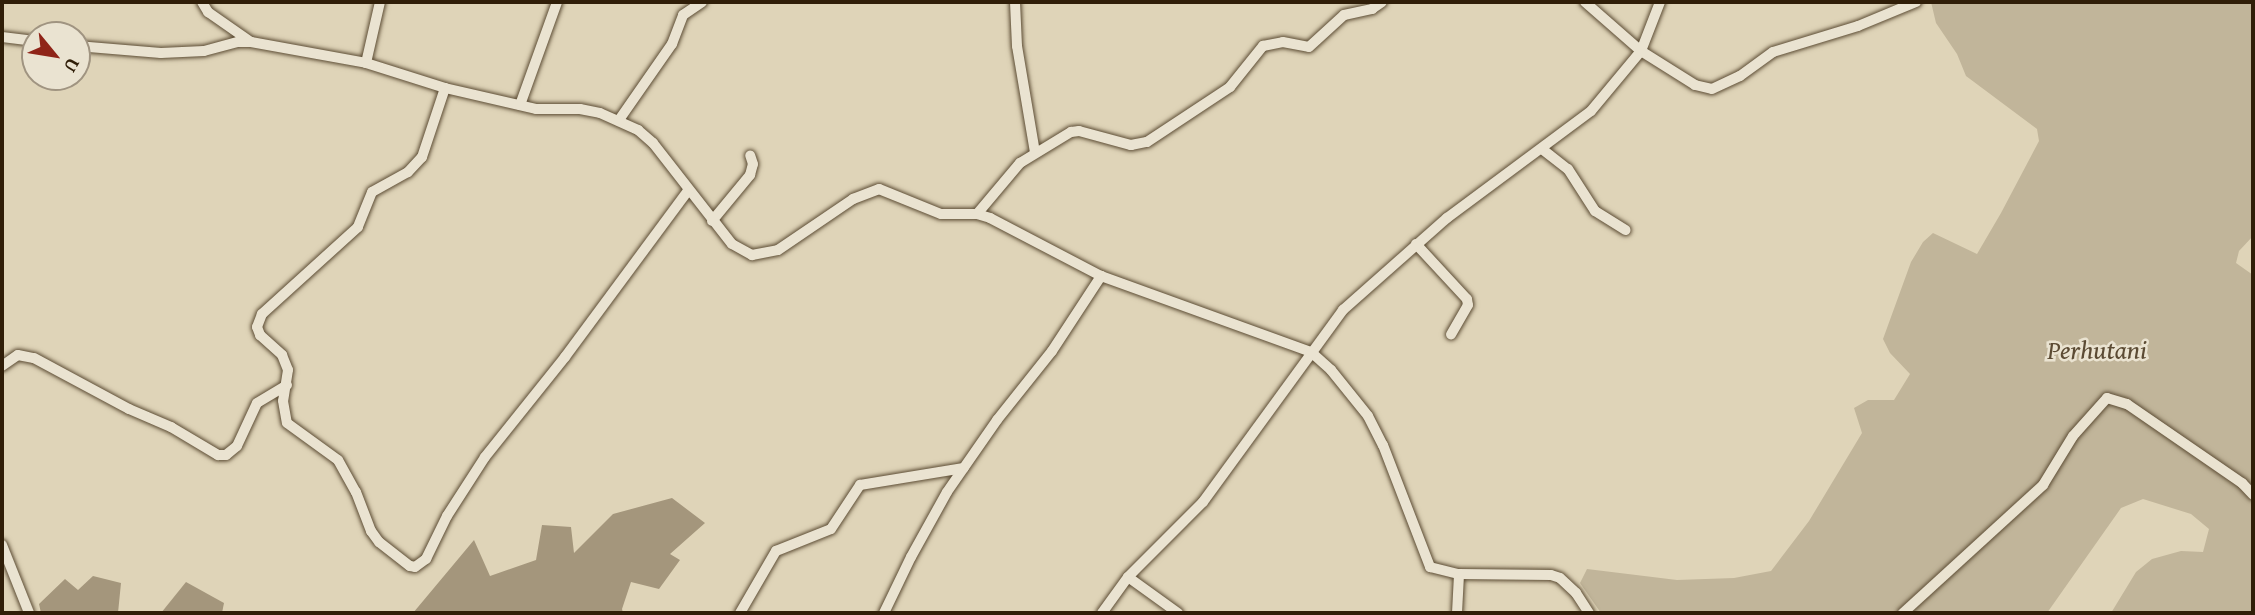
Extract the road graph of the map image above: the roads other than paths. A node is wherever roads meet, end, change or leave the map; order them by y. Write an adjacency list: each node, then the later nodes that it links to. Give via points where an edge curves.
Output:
1 (202, 2): 12 (street, via 208,12)
2 (380, 2): 15 (street)
3 (557, 2): 17 (street)
4 (702, 2): 18 (street, via 683,15 672,44)
5 (1015, 2): 20 (street, via 1017,46)
6 (1382, 2): 20 (street, via 1344,15 1309,47 1270,42 1263,46 1230,87 1147,142 1118,143 1079,131)
7 (1585, 2): 14 (street)
8 (1660, 2): 14 (street)
9 (1916, 2): 14 (street, via 1858,26 1773,52 1720,88 1695,85)
10 (2, 37): 11 (street)
11 (21, 39)
12 (251, 42): 13 (street, via 161,54); 15 (street)
13 (91, 47)
14 (1641, 51): 19 (street, via 1591,111)
15 (366, 63): 16 (street)
16 (445, 88): 17 (street); 31 (street, via 422,157 408,172 372,192 358,227 258,319 260,335 285,361)
17 (520, 105): 18 (street, via 550,111 580,109)
18 (619, 120): 22 (street, via 653,143)
19 (1542, 149): 25 (street, via 1568,169 1595,211); 26 (street)
20 (1035, 152): 23 (street, via 999,184)
21 (750, 155): 24 (street, via 750,175)
22 (688, 191): 24 (street); 31 (street, via 485,457 421,564 410,566 379,542 338,460 288,423 284,409)
23 (977, 214): 24 (street, via 941,214 892,192 868,191 801,237 762,256 744,252); 27 (street)
24 (712, 221)
25 (1625, 230)
26 (1416, 244): 28 (street, via 1467,299); 29 (street, via 1343,310)
27 (1101, 276): 29 (street); 32 (street, via 1052,351)
28 (1451, 335)
29 (1311, 352): 35 (street, via 1368,416 1383,444 1425,561 1430,567); 36 (street, via 1203,502)
30 (2, 366): 31 (street, via 18,355 34,358 226,456 237,446 257,403)
31 (287, 385)
32 (964, 468): 38 (street, via 860,485 831,529 776,551); 39 (street, via 911,556)
33 (2252, 492): 44 (street, via 2127,404 2107,398 2073,436 2043,485)
34 (2, 545): 37 (street)
35 (1459, 575): 42 (street); 43 (street, via 1551,575 1576,593)
36 (1128, 577): 40 (street); 41 (street)
37 (29, 613)
38 (740, 613)
39 (884, 613)
40 (1102, 613)
41 (1178, 613)
42 (1457, 613)
43 (1589, 613)
44 (1903, 613)

